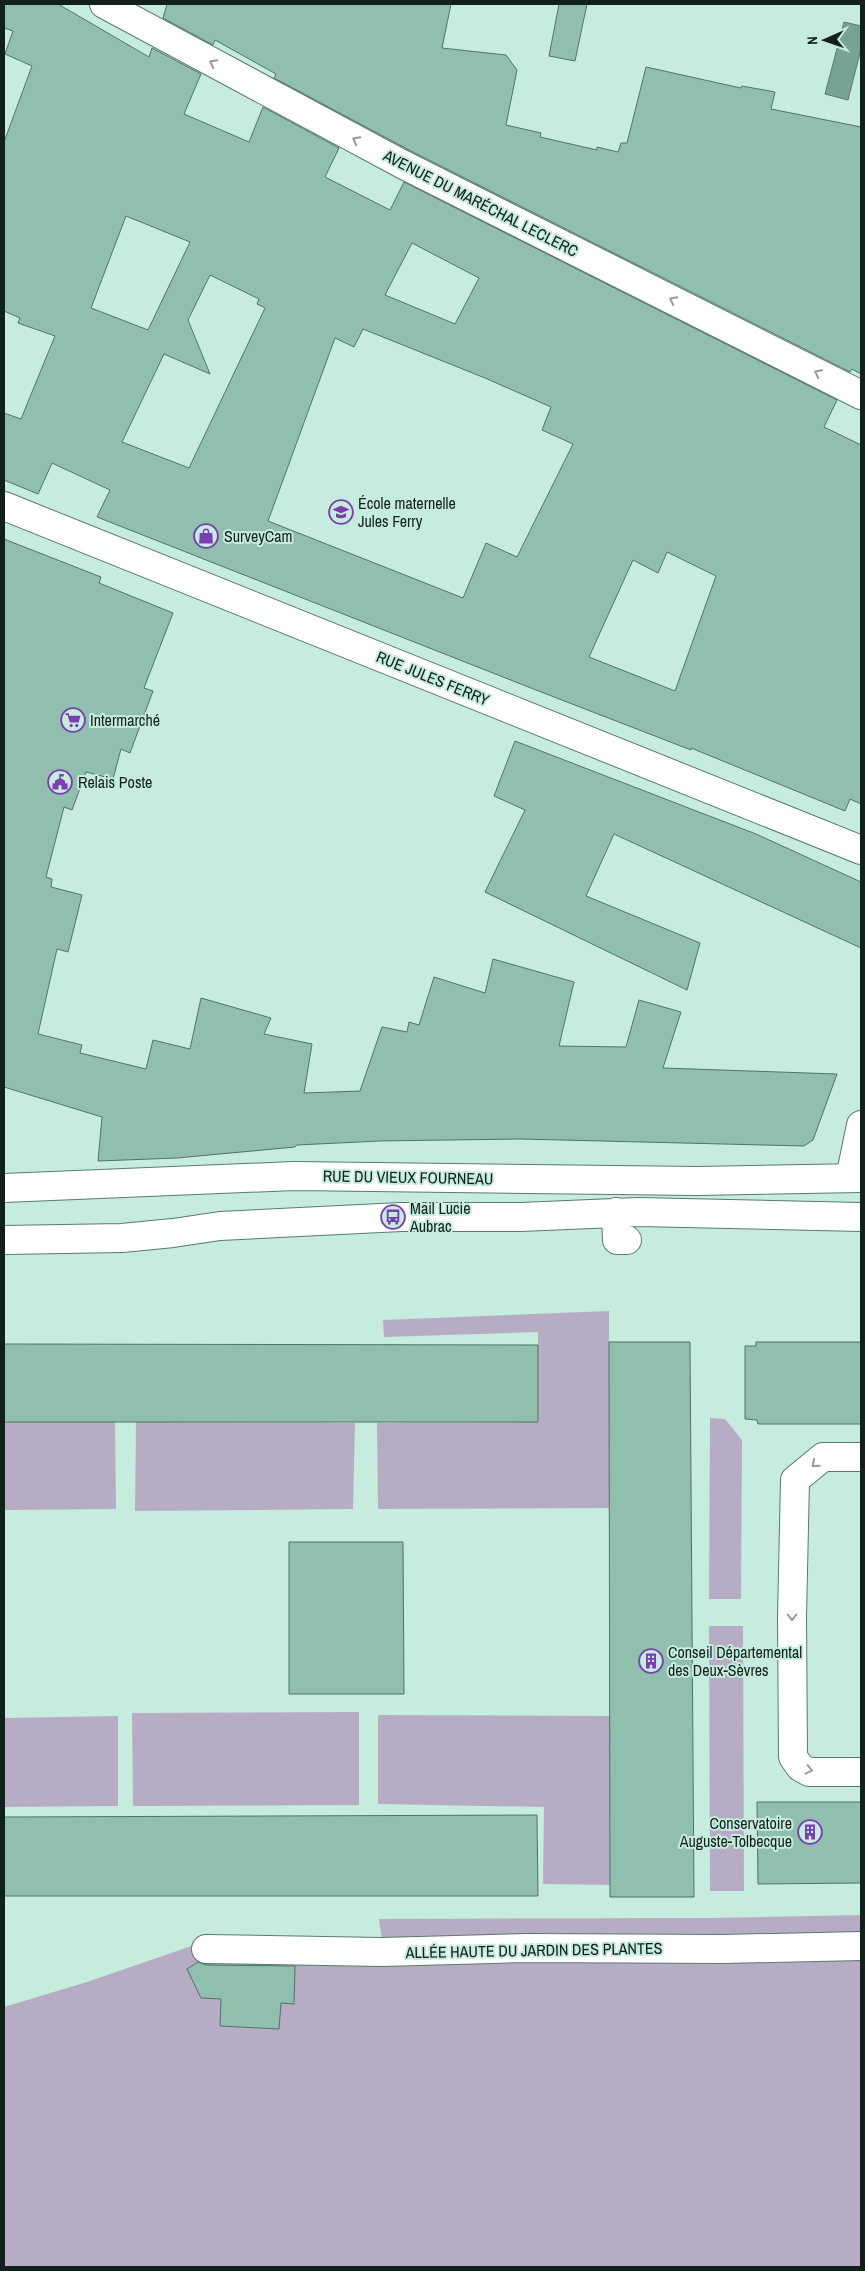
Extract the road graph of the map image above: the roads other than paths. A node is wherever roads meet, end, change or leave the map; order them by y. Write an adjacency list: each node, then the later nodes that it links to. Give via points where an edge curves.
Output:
1 (104, 4): 2 (street, AVENUE DU MARÉCHAL LECLERC, one-way to 1, via 402,164)
2 (861, 395)
3 (4, 506): 4 (street, RUE JULES FERRY)
4 (861, 850)
5 (861, 1125): 6 (street)
6 (856, 1178): 7 (street, RUE DU VIEUX FOURNEAU, via 697,1181 294,1176)
7 (4, 1188)
8 (616, 1212): 9 (street); 10 (street, via 521,1217 326,1219 220,1226 122,1238); 11 (street, via 617,1240)
9 (861, 1218)
10 (4, 1240)
11 (628, 1240)
12 (861, 1457): 13 (street, one-way to 13, via 823,1457 795,1480 792,1617 793,1757 800,1768 810,1772)
13 (861, 1772)
14 (861, 1946): 15 (street, ALLÉE HAUTE DU JARDIN DES PLANTES, via 382,1952)
15 (206, 1949)

